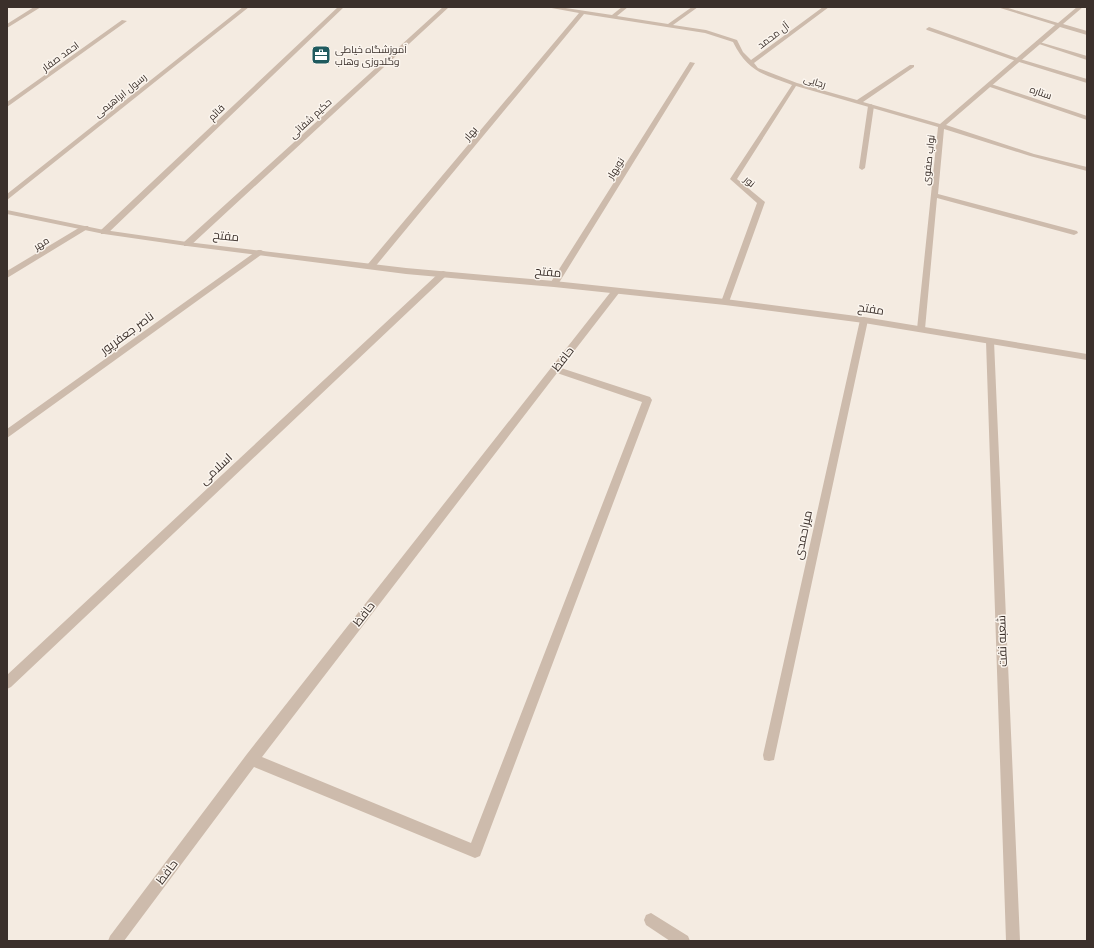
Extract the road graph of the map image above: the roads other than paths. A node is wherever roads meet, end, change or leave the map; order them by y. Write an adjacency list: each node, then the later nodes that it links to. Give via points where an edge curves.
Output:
1 (38, 7): 15 (street)
2 (246, 7): 36 (street, رسول ابراهیمی)
3 (341, 7): 39 (street, قائم)
4 (446, 7): 41 (street, حکیم شفائی)
5 (549, 7): 11 (street, رجایی)
6 (625, 7): 12 (street)
7 (695, 7): 16 (street)
8 (826, 7): 23 (street, آل محمد)
9 (1000, 7): 14 (street)
10 (1080, 7): 14 (street, نواب صفوی)
11 (583, 12): 12 (street, رجایی); 43 (street, بهار)
12 (613, 17): 16 (street, رجایی)
13 (124, 21): 29 (street, احمد صفار)
14 (1059, 24): 18 (street); 19 (street, نواب صفوی)
15 (7, 26)
16 (669, 26): 23 (street, رجایی, via 706,32 736,41 740,53)
17 (929, 29): 21 (street)
18 (1087, 33)
19 (1038, 42): 20 (street); 21 (street, نواب صفوی)
20 (1087, 58)
21 (1018, 60): 25 (street); 27 (street, نواب صفوی)
22 (692, 62): 46 (street, نوبهار)
23 (750, 63): 26 (street, رجایی, via 756,69)
24 (912, 66): 28 (street)
25 (1087, 81)
26 (795, 84): 28 (street, رجایی); 48 (street, نور, via 733,179 761,202)
27 (989, 85): 31 (street, ستاره); 32 (street, نواب صفوی)
28 (857, 102): 30 (street, رجایی)
29 (7, 105)
30 (872, 106): 32 (street, رجایی); 33 (street)
31 (1087, 118)
32 (941, 126): 34 (street, رجایی, via 1032,155); 35 (street, نواب صفوی)
33 (862, 168)
34 (1087, 168)
35 (934, 195): 40 (street); 50 (street, نواب صفوی)
36 (7, 198)
37 (7, 212): 38 (street, مفتح)
38 (85, 228): 39 (street, مفتح); 45 (street, مهر)
39 (104, 232): 41 (street, مفتح)
40 (1074, 233)
41 (187, 244): 42 (street, مفتح)
42 (261, 252): 43 (street, مفتح); 54 (street, ناصر جعفرپور)
43 (372, 266): 44 (street, مفتح)
44 (443, 274): 46 (street, مفتح); 55 (street, اسلامی)
45 (7, 275)
46 (554, 284): 47 (street, مفتح)
47 (616, 291): 48 (street, مفتح); 53 (street, حافظ)
48 (725, 302): 49 (street, مفتح)
49 (864, 320): 50 (street, مفتح); 56 (street, میراحمدی)
50 (921, 329): 51 (street, مفتح)
51 (990, 341): 52 (street, مفتح); 61 (street, شعبه نفت)
52 (1087, 357)
53 (555, 369): 57 (street, حافظ); 57 (street, via 646,400 475,851)
54 (7, 434)
55 (7, 683)
56 (768, 755)
57 (252, 759): 59 (street, حافظ)
58 (652, 920): 60 (street)
59 (115, 941)
60 (683, 941)
61 (1013, 941)

